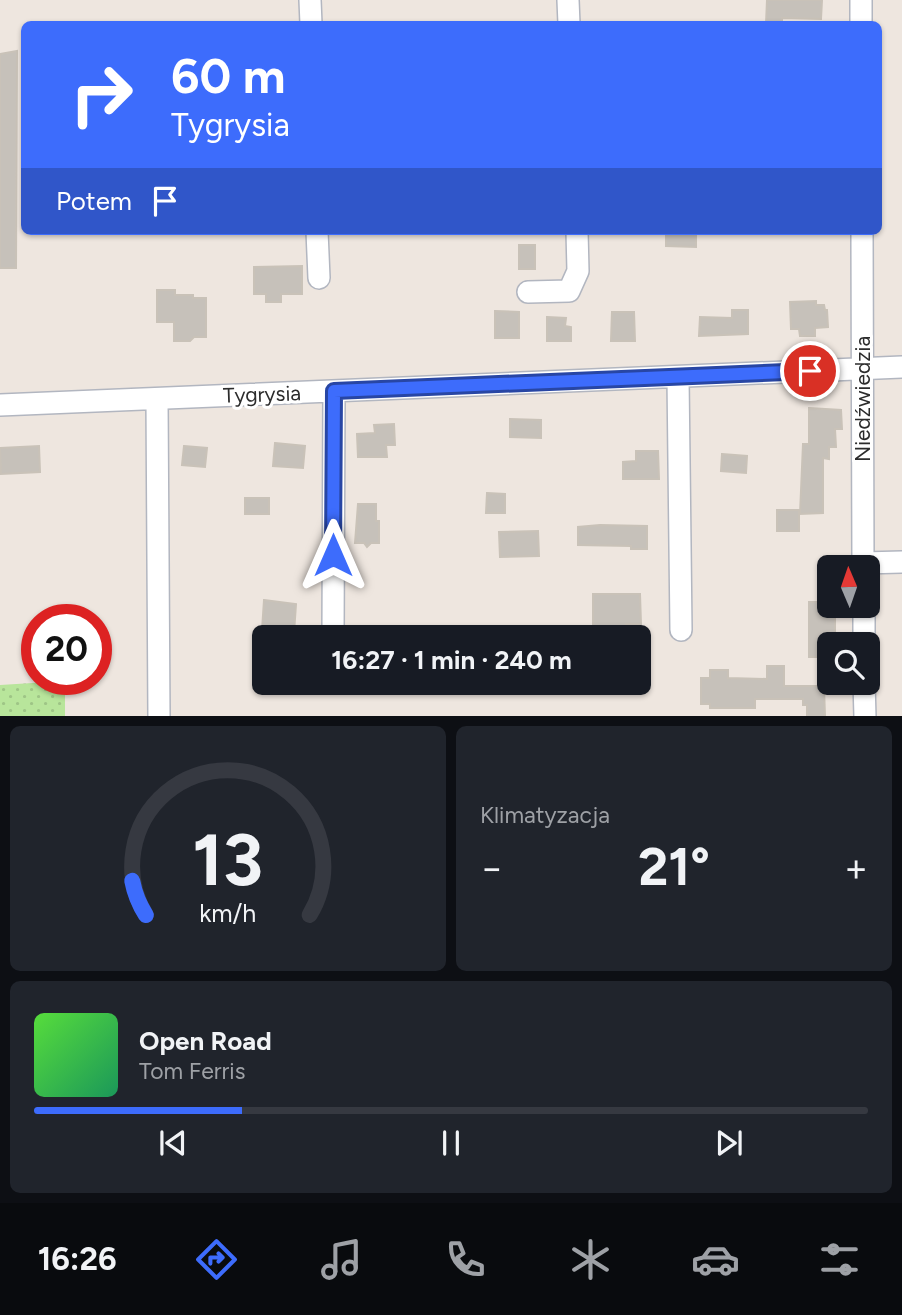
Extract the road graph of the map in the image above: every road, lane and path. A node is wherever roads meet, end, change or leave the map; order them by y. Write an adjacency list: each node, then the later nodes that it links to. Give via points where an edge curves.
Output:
1 (310, 0): 4 (street)
2 (568, 0): 5 (street)
3 (861, 0): 6 (street)
4 (311, 21)
5 (569, 21)
6 (861, 21)
7 (317, 235): 10 (street)
8 (577, 235): 11 (street, via 579,271 569,291)
9 (862, 235): 13 (street, Niedźwiedzia)
10 (318, 278)
11 (528, 292)
12 (902, 367): 13 (street, Tygrysia)
13 (862, 368): 14 (street, Tygrysia); 18 (street, Niedźwiedzia)
14 (678, 377): 15 (street, Tygrysia); 22 (street)
15 (334, 391): 16 (street, Tygrysia); 21 (street)
16 (157, 399): 17 (street, Tygrysia); 24 (street)
17 (0, 405)
18 (863, 555)
19 (902, 562): 20 (street)
20 (880, 564)
21 (333, 625)
22 (681, 630)
23 (864, 695): 25 (street)
24 (159, 716)
25 (864, 716)

